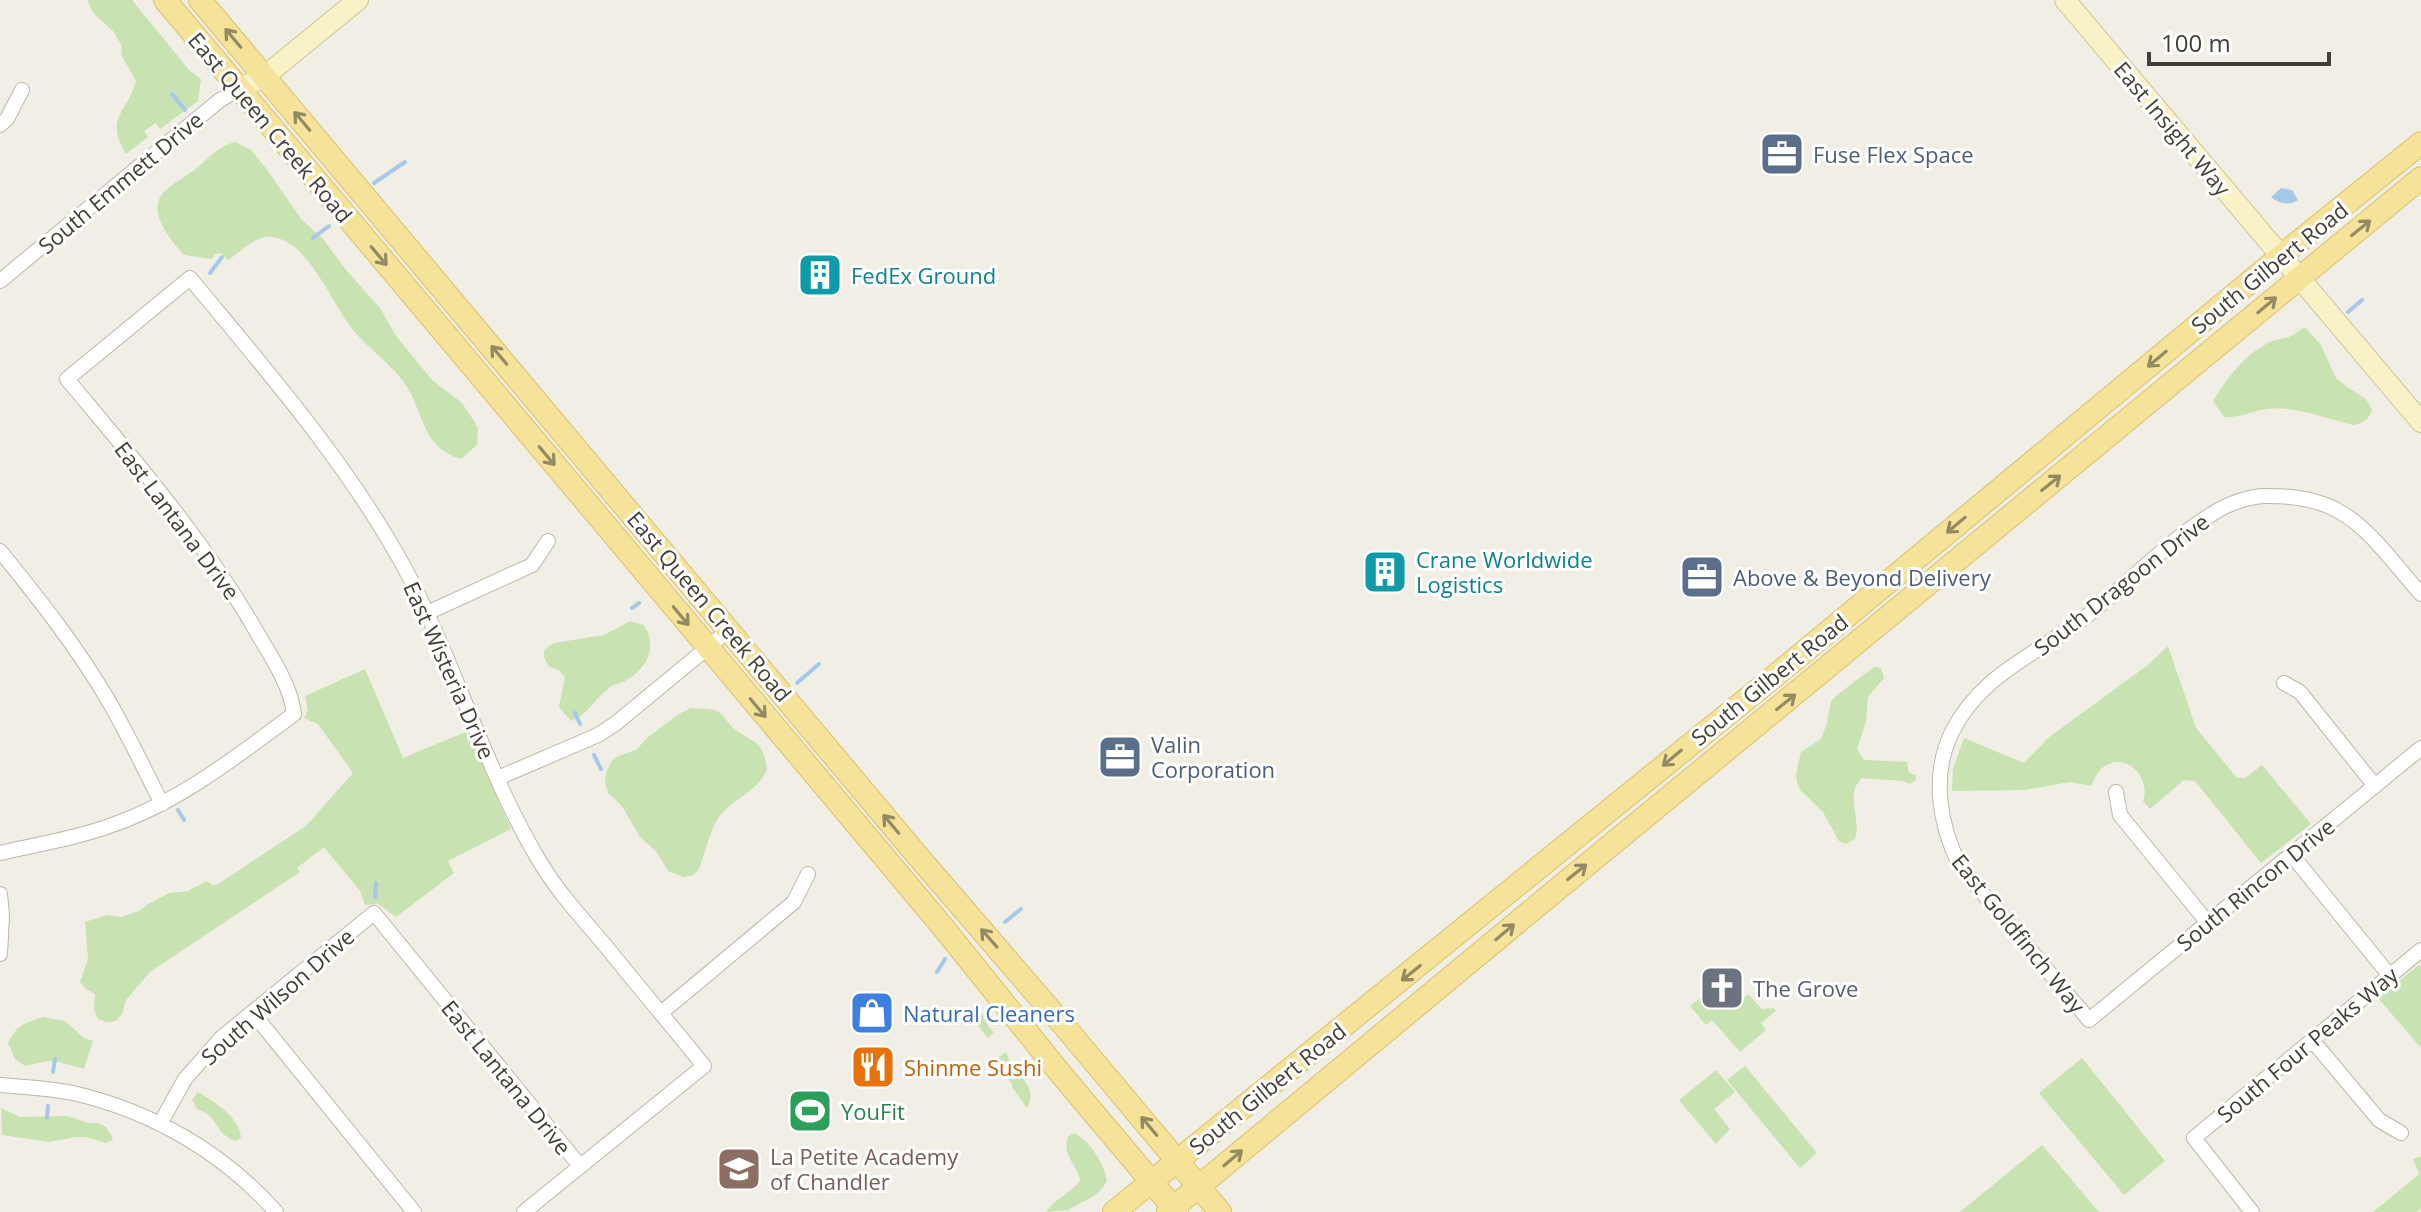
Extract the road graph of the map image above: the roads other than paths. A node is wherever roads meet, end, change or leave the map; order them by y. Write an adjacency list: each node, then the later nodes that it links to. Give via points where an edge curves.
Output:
1 (165, 0): 5 (main road, East Queen Creek Road)
2 (200, 0): 5 (main road, East Queen Creek Road, one-way to 2)
3 (358, 0): 5 (street, South Emmett Drive)
4 (2065, 0): 10 (street, East Insight Way)
5 (251, 83): 13 (street, South Emmett Drive, via 220,100); 19 (main road, East Queen Creek Road, one-way to 5); 20 (main road, East Queen Creek Road, one-way to 20)
6 (22, 90): 7 (street)
7 (0, 125)
8 (2421, 143): 10 (main road, South Gilbert Road)
9 (2421, 178): 11 (main road, South Gilbert Road, one-way to 9)
10 (2281, 256): 11 (street, East Insight Way); 22 (main road, South Gilbert Road, one-way to 22)
11 (2300, 277): 14 (street, East Insight Way); 25 (main road, South Gilbert Road, one-way to 11)
12 (190, 278): 18 (street, East Wisteria Drive, via 349,477); 29 (street, East Lantana Drive, via 67,379 208,553 265,646 292,699 294,714)
13 (1, 279)
14 (2421, 422)
15 (548, 541): 18 (street, via 532,565)
16 (0, 551): 29 (street, via 90,671)
17 (2421, 594): 24 (street, South Dragoon Drive, via 2341,512 2292,497 2239,502 2193,526 2083,619 1976,695)
18 (427, 613): 26 (street, East Wisteria Drive)
19 (729, 630): 20 (street); 34 (main road, East Queen Creek Road, one-way to 19)
20 (708, 648): 26 (street, via 606,730); 37 (main road, East Queen Creek Road, one-way to 37)
21 (2284, 683): 27 (street, via 2300,692)
22 (1707, 729): 25 (main road); 38 (main road, South Gilbert Road, one-way to 38)
23 (2421, 748): 27 (street, South Rincon Drive)
24 (1945, 750): 45 (street, East Goldfinch Way, via 1940,768 1942,814 1960,866)
25 (1725, 751): 41 (main road, South Gilbert Road, one-way to 25)
26 (498, 778): 44 (street, East Wisteria Drive, via 543,866)
27 (2375, 786): 31 (street, South Rincon Drive)
28 (2116, 792): 36 (street, via 2120,815)
29 (162, 804): 30 (street, via 91,832)
30 (0, 853)
31 (2291, 854): 36 (street, South Rincon Drive); 42 (street)
32 (808, 874): 44 (street, via 794,902)
33 (0, 894): 40 (street)
34 (963, 909): 37 (main road); 50 (main road, East Queen Creek Road, one-way to 34)
35 (374, 913): 43 (street, South Wilson Drive); 51 (street, East Lantana Drive)
36 (2208, 923): 45 (street, South Rincon Drive)
37 (942, 926): 52 (main road, East Queen Creek Road)
38 (1443, 947): 41 (main road); 50 (main road, South Gilbert Road, one-way to 50)
39 (2421, 950): 42 (street, South Four Peaks Way)
40 (0, 954)
41 (1461, 969): 53 (main road, South Gilbert Road, one-way to 41)
42 (2390, 976): 46 (street, South Four Peaks Way)
43 (252, 1012): 48 (street, South Wilson Drive, via 202,1056); 56 (street)
44 (661, 1013): 51 (street, East Wisteria Drive, via 704,1066)
45 (2089, 1020)
46 (2312, 1040): 49 (street, via 2379,1120); 60 (street, South Four Peaks Way, via 2194,1138)
47 (0, 1085): 48 (street, via 70,1093)
48 (160, 1124): 55 (street, via 214,1157)
49 (2401, 1133)
50 (1177, 1160): 52 (main road, South Gilbert Road); 53 (main road, East Queen Creek Road)
51 (580, 1166): 57 (street)
52 (1151, 1182): 54 (main road, East Queen Creek Road); 58 (main road, South Gilbert Road)
53 (1199, 1186): 54 (main road, South Gilbert Road); 59 (main road, East Queen Creek Road)
54 (1173, 1211)
55 (276, 1212)
56 (414, 1212)
57 (524, 1212)
58 (1114, 1212)
59 (1220, 1212)
60 (2252, 1212)

